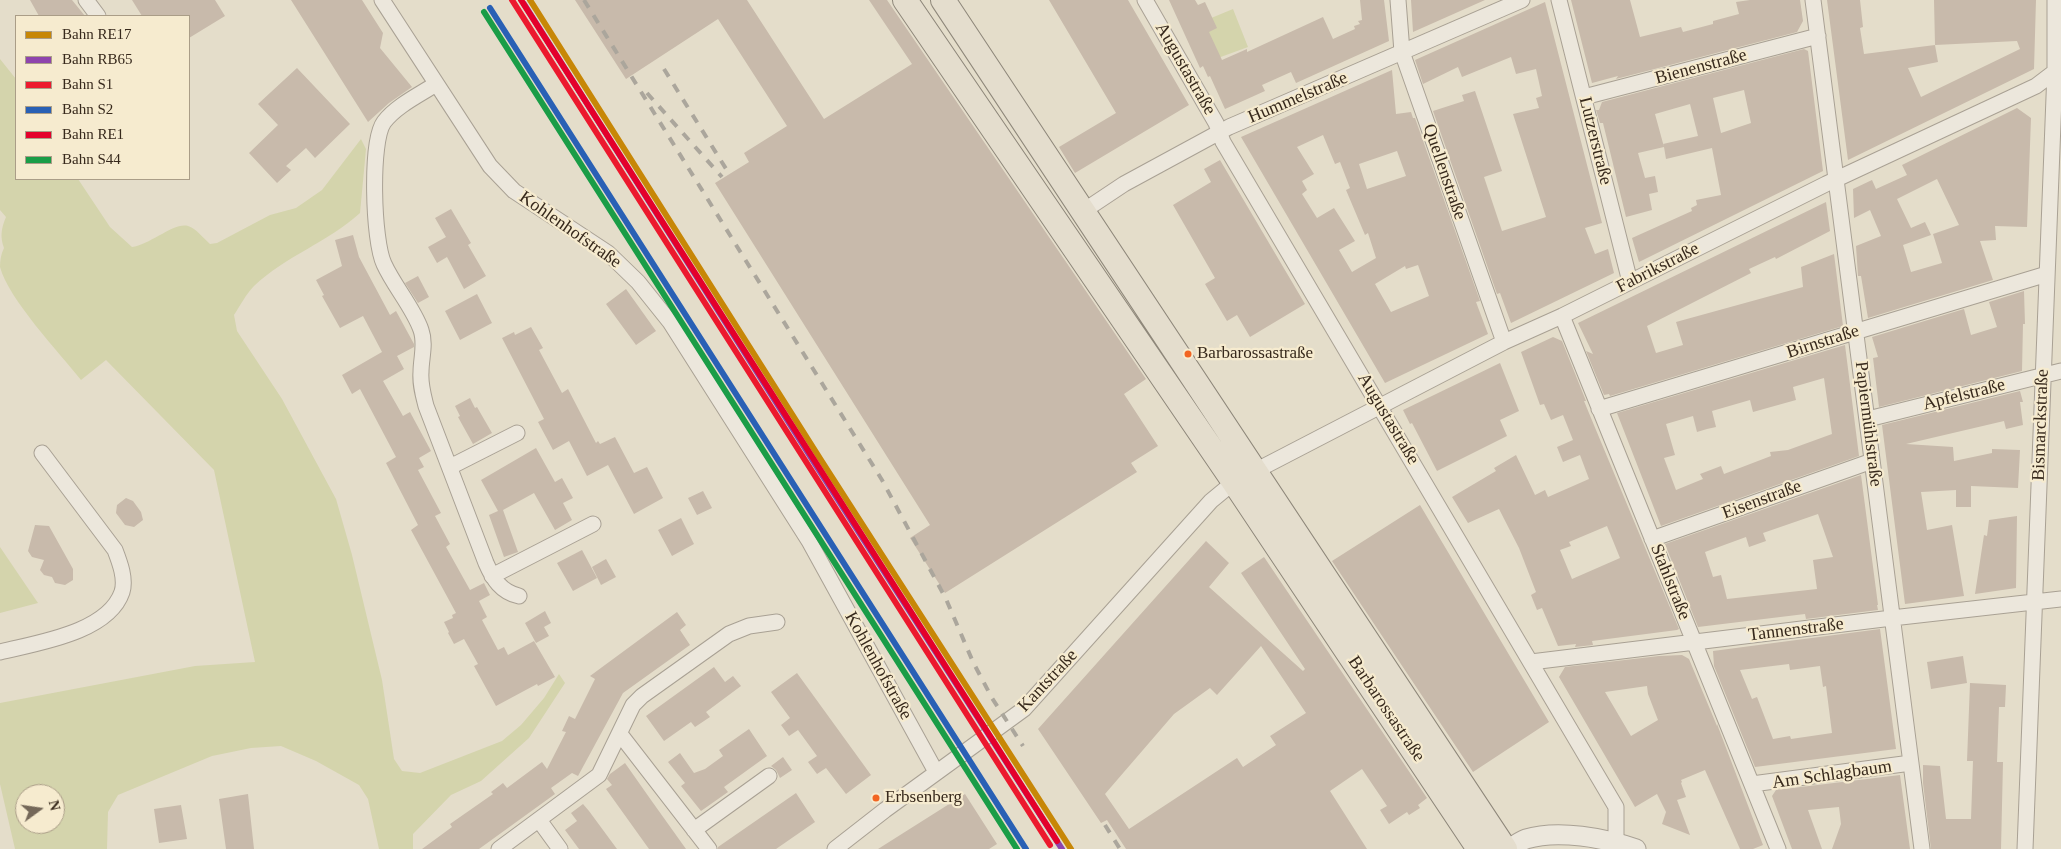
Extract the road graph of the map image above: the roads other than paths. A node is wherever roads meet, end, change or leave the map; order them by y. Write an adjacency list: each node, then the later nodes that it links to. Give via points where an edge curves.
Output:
1 (86, 0): 11 (street)
2 (382, 0): 15 (street, Kohlenhofstraße)
3 (905, 0): 36 (main road, Barbarossastraße)
4 (943, 0): 19 (main road, Barbarossastraße)
5 (1145, 0): 17 (street, Augustastraße)
6 (1398, 0): 13 (street, Quellenstraße)
7 (1522, 0): 13 (street, Hummelstraße)
8 (1559, 0): 16 (street, Lutzerstraße)
9 (1813, 0): 12 (street, Papiermühlstraße)
10 (2056, 0): 14 (street, Bismarckstraße)
11 (97, 15)
12 (1818, 36): 16 (street, Bienenstraße); 18 (street, Papiermühlstraße)
13 (1402, 52): 17 (street, Hummelstraße); 25 (street, Quellenstraße)
14 (2058, 69): 18 (street, Fabrikstraße, via 2036,86); 20 (street, Bismarckstraße)
15 (436, 84): 34 (street, via 399,108 381,127 374,210 383,263 421,330 424,351 421,387); 50 (street, Kohlenhofstraße, via 490,166 514,191 608,253 638,282 670,322 809,542)
16 (1584, 98): 22 (street, Lutzerstraße)
17 (1220, 132): 19 (street, Hummelstraße, via 1124,184); 28 (street, Augustastraße)
18 (1836, 180): 22 (street, Fabrikstraße); 24 (street, Papiermühlstraße)
19 (1082, 212): 35 (main road, Barbarossastraße)
20 (2054, 256): 21 (street, Bismarckstraße)
21 (2047, 274): 24 (street, Birnstraße); 27 (street, Bismarckstraße)
22 (1630, 282): 23 (street, Fabrikstraße)
23 (1562, 316): 25 (street, Fabrikstraße); 29 (street, Stahlstraße)
24 (1856, 331): 29 (street, Birnstraße); 30 (street, Papiermühlstraße)
25 (1504, 342): 28 (street, Fabrikstraße)
26 (2061, 370): 27 (street, Apfelstraße)
27 (2043, 375): 30 (street, Apfelstraße); 42 (street, Bismarckstraße)
28 (1380, 405): 35 (street, Fabrikstraße); 47 (street, Augustastraße)
29 (1600, 409): 38 (street, Stahlstraße)
30 (1868, 419): 33 (street, Papiermühlstraße)
31 (517, 433): 34 (street)
32 (42, 453): 46 (street, via 116,550 122,570 122,591 114,606 97,622 74,632)
33 (1872, 461): 38 (street, Eisenstraße); 43 (street, Papiermühlstraße)
34 (450, 467): 39 (street)
35 (1255, 470): 36 (street, Kantstraße); 61 (main road, Barbarossastraße)
36 (1234, 482): 50 (street, Kantstraße, via 1211,500 1024,709); 60 (main road, Barbarossastraße)
37 (593, 524): 39 (street)
38 (1652, 539): 45 (street, Stahlstraße)
39 (492, 576): 40 (street, via 504,591)
40 (519, 596)
41 (2061, 599): 42 (street, Tannenstraße)
42 (2035, 603): 43 (street, Tannenstraße); 66 (street, Bismarckstraße)
43 (1892, 618): 45 (street, Tannenstraße); 49 (street, Papiermühlstraße)
44 (777, 622): 48 (street, via 749,626 710,646 642,696)
45 (1694, 642): 47 (street, Tannenstraße); 52 (street, Stahlstraße)
46 (0, 652)
47 (1531, 662): 55 (street, Augustastraße, via 1616,806)
48 (620, 734): 53 (street, via 599,775); 54 (street)
49 (1911, 763): 52 (street, Am Schlagbaum); 65 (street, Papiermühlstraße)
50 (936, 772): 59 (street, Kantstraße)
51 (769, 776): 54 (street)
52 (1752, 784): 64 (street, Stahlstraße)
53 (539, 820): 56 (street); 57 (street)
54 (694, 830): 58 (street)
55 (1616, 842): 62 (street, via 1544,836 1524,840); 63 (street)
56 (499, 849)
57 (560, 849)
58 (708, 849)
59 (835, 849)
60 (1479, 849)
61 (1505, 849)
62 (1509, 849)
63 (1636, 849)
64 (1778, 849)
65 (1922, 849)
66 (2025, 849)

